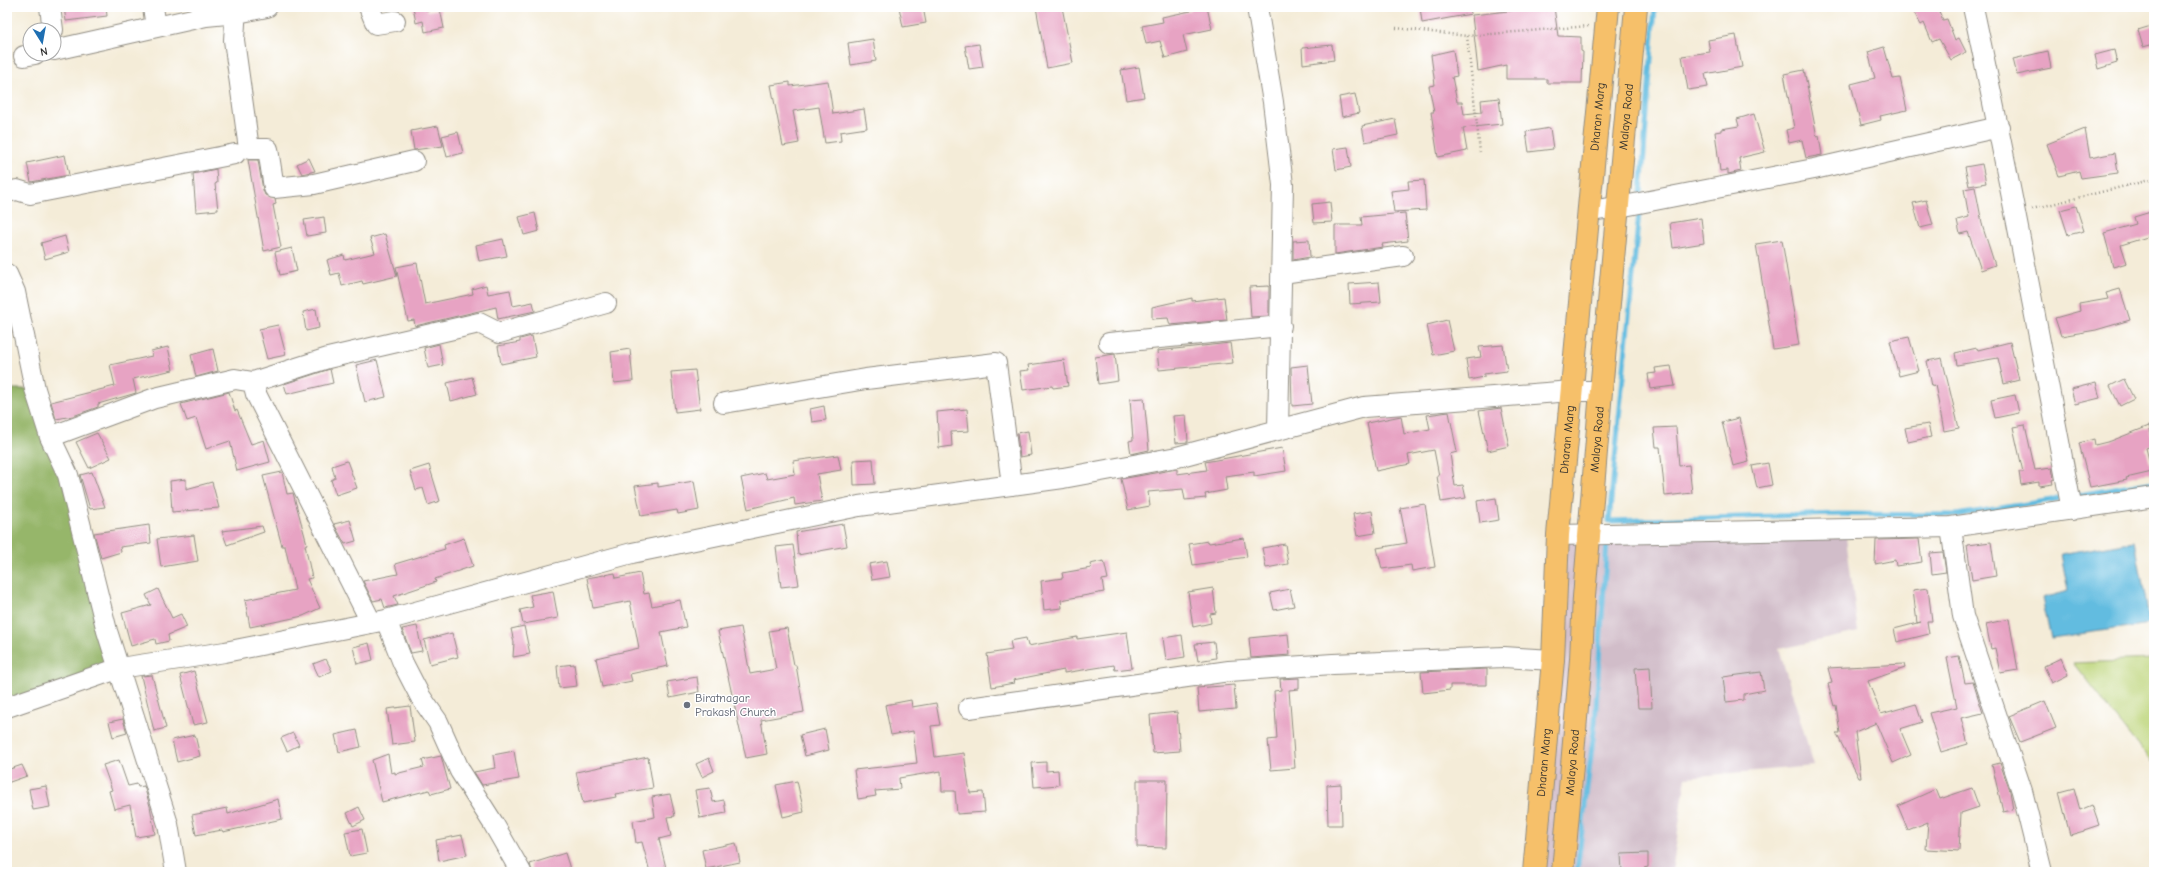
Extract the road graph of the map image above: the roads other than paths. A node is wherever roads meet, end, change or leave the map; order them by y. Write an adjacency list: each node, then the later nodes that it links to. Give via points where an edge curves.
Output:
1 (50, 7): 11 (street)
2 (154, 7): 12 (street)
3 (267, 7): 8 (street)
4 (369, 7): 10 (street, via 376,24)
5 (1257, 7): 21 (street, via 1273,102 1283,184)
6 (1636, 7): 18 (main road, Malaya Road)
7 (1973, 7): 14 (street)
8 (236, 10): 12 (street); 16 (street, via 234,40 249,149 268,149 274,188 314,184)
9 (1607, 16): 19 (main road, Dharan Marg)
10 (395, 21)
11 (52, 22)
12 (156, 26): 13 (street)
13 (62, 44)
14 (1999, 127): 18 (street, via 1814,169); 34 (street)
15 (235, 154): 17 (street, via 30,194 17,190)
16 (414, 161)
17 (7, 192)
18 (1619, 207): 19 (street); 27 (main road, Malaya Road)
19 (1589, 211): 28 (main road, Dharan Marg)
20 (1403, 256): 21 (street)
21 (1282, 273): 24 (street)
22 (7, 274): 31 (street, via 15,292 35,389)
23 (606, 303): 26 (street, via 499,333 479,323 328,358)
24 (1280, 326): 25 (street); 30 (street)
25 (1109, 343)
26 (252, 382): 31 (street, via 235,379 155,398); 38 (street, via 256,394)
27 (1600, 391): 28 (street); 37 (main road, Malaya Road)
28 (1572, 392): 30 (street, via 1364,406); 36 (main road, Dharan Marg)
29 (724, 403): 32 (street, via 866,380 996,363)
30 (1278, 430): 32 (street, via 1177,457)
31 (50, 437): 40 (street, via 68,475 105,624)
32 (1012, 485): 38 (street, via 859,506 640,552)
33 (2154, 497): 34 (street)
34 (2072, 510): 35 (street)
35 (1951, 527): 37 (street); 47 (street, via 1963,616 2022,791)
36 (1558, 535): 37 (street); 39 (main road, Dharan Marg)
37 (1588, 536): 46 (main road, Malaya Road, via 1581,659)
38 (379, 621): 40 (street, via 225,652); 44 (street, via 420,696 438,722 460,771)
39 (1553, 660): 42 (street, via 1504,656 1229,671); 45 (main road, Dharan Marg)
40 (120, 668): 41 (street); 43 (street, via 168,824)
41 (7, 707)
42 (969, 708)
43 (176, 872)
44 (521, 872)
45 (1534, 872)
46 (1563, 872)
47 (2042, 872)

